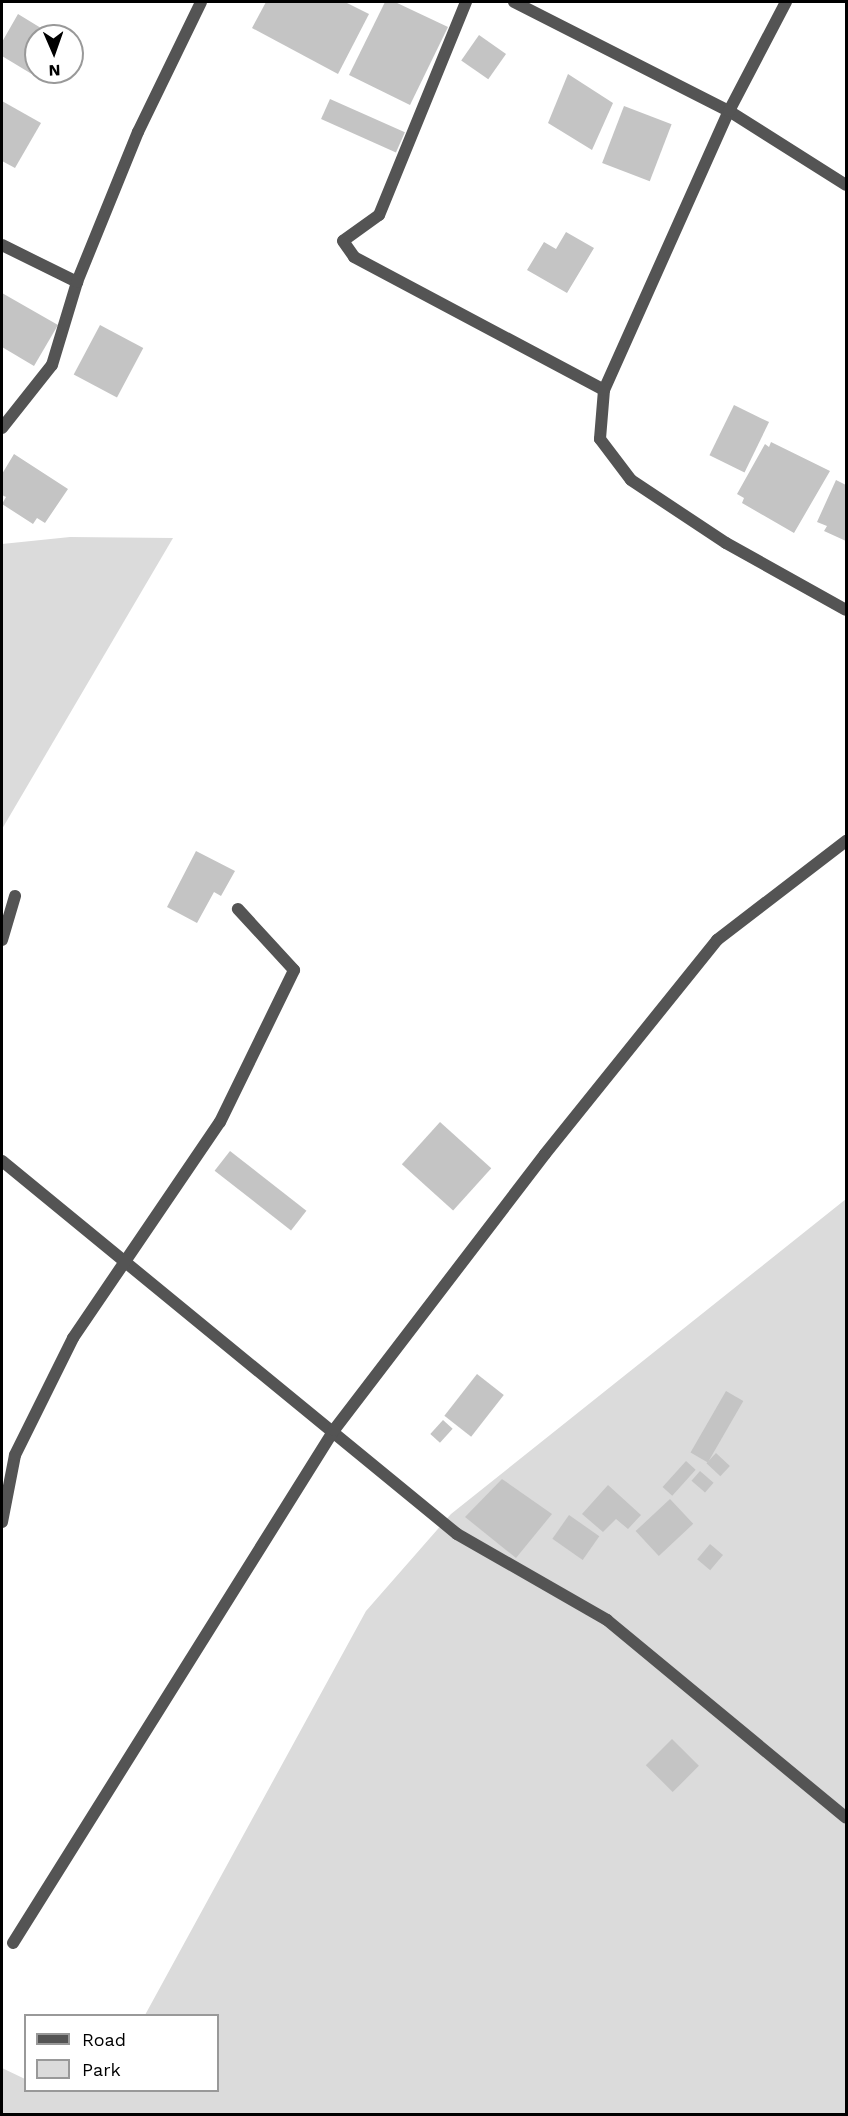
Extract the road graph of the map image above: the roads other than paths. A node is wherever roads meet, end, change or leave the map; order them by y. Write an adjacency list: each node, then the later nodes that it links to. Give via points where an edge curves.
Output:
1 (201, 2): 8 (street, via 138,132)
2 (466, 2): 9 (street, via 379,215 343,241 354,257)
3 (514, 2): 5 (street)
4 (786, 2): 5 (street)
5 (729, 111): 6 (street); 9 (street)
6 (846, 185)
7 (2, 245): 8 (street)
8 (77, 282): 10 (street, via 52,365)
9 (604, 390): 11 (street, via 600,439 631,480 726,543)
10 (2, 428)
11 (846, 610)
12 (846, 841): 18 (street, via 717,940 544,1154)
13 (15, 896): 15 (street)
14 (238, 909): 17 (street, via 294,970 220,1122)
15 (2, 940)
16 (2, 1161): 17 (street)
17 (124, 1261): 18 (street); 19 (street, via 73,1338 15,1455)
18 (334, 1430): 20 (street, via 458,1534 607,1620); 21 (street)
19 (2, 1522)
20 (846, 1818)
21 (13, 1943)

